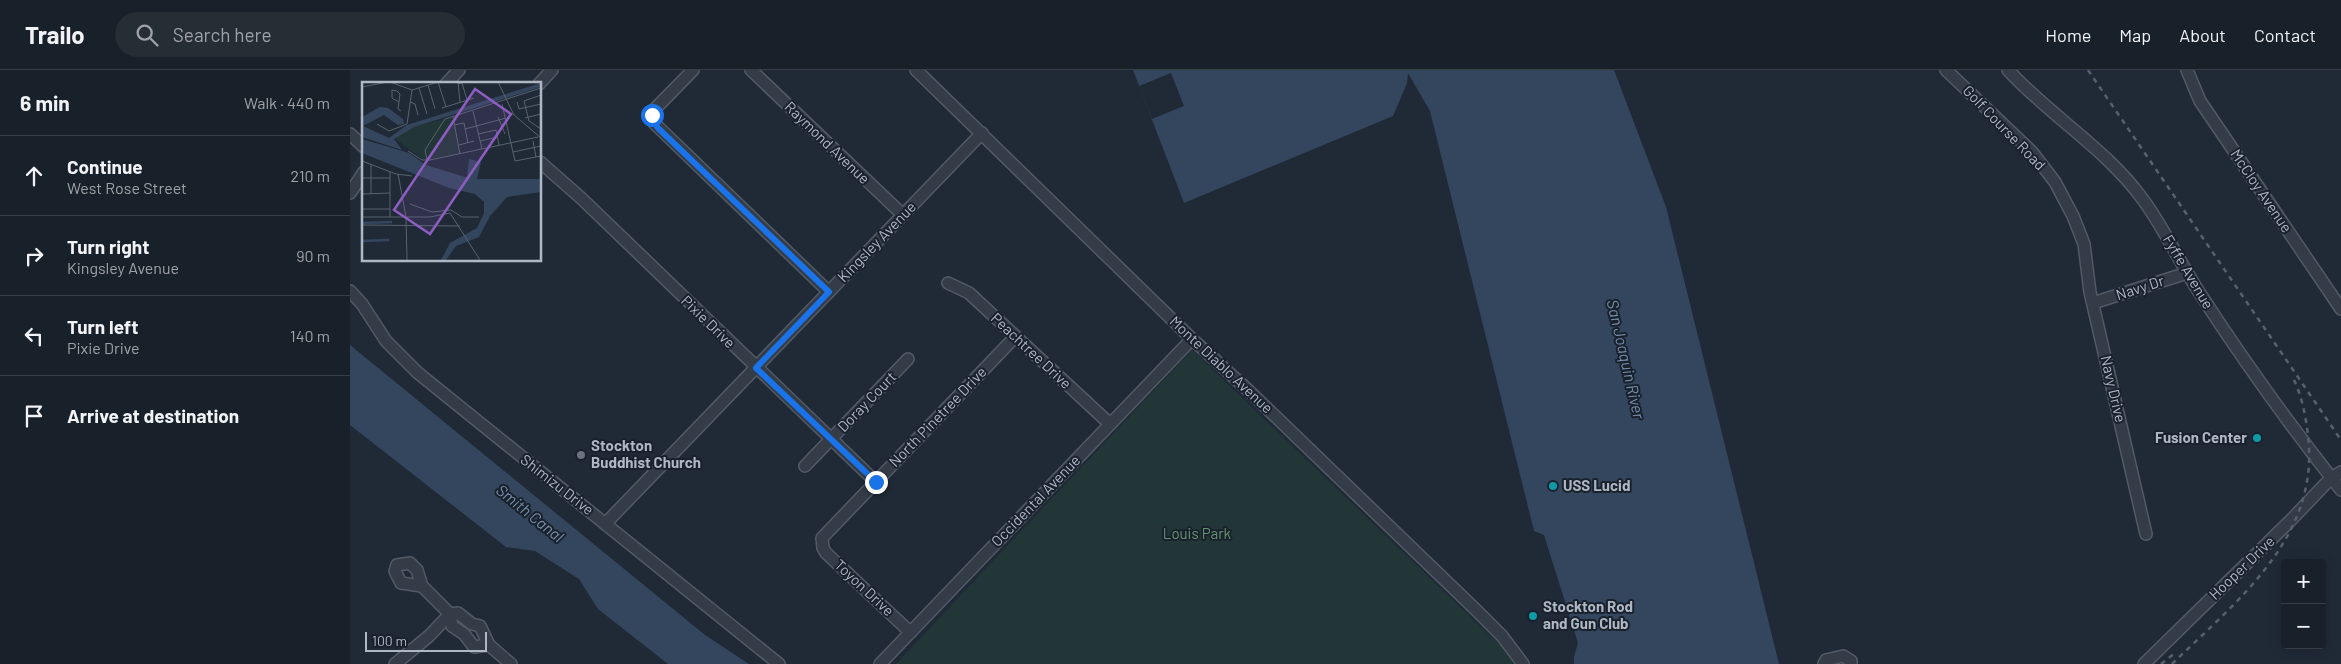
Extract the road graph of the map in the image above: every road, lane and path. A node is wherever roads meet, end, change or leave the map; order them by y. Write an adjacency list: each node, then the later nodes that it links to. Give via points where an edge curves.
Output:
1 (459, 70): 9 (street)
2 (552, 70): 10 (street)
3 (693, 70): 22 (street, via 656,107 652,115 654,123)
4 (752, 70): 17 (street, Raymond Avenue)
5 (916, 70): 11 (street, Monte Diablo Avenue)
6 (1946, 70): 18 (street, Golf Course Road, via 2032,152 2064,198)
7 (2187, 70): 24 (street, McCloy Avenue, via 2200,100)
8 (2008, 72): 19 (street, Fyffe Avenue, via 2110,160 2144,201)
9 (448, 82)
10 (541, 82)
11 (982, 133): 17 (street, Kingsley Avenue); 26 (street, Monte Diablo Avenue)
12 (350, 134): 13 (street)
13 (362, 145)
14 (541, 163): 28 (street, Pixie Drive)
15 (362, 175): 16 (street)
16 (350, 193)
17 (903, 216): 22 (street, Kingsley Avenue)
18 (2084, 244): 23 (street, Navy Drive)
19 (2187, 273): 23 (street, Navy Dr); 32 (street, Fyffe Avenue, via 2235,348)
20 (948, 283): 25 (street, Peachtree Drive, via 969,293)
21 (350, 291): 35 (street, Shimizu Drive, via 399,355)
22 (829, 292): 28 (street, Kingsley Avenue)
23 (2093, 303): 36 (street, Navy Drive)
24 (2341, 309)
25 (1016, 337): 29 (street, Peachtree Drive); 33 (street, North Pinetree Drive)
26 (1192, 339): 29 (street, Occidental Avenue); 48 (street, Monte Diablo Avenue, via 1476,610 1502,636)
27 (908, 359): 30 (street, Doray Court)
28 (756, 368): 30 (street, Pixie Drive); 35 (street, Kingsley Avenue)
29 (1110, 424): 41 (street, Occidental Avenue)
30 (831, 439): 31 (street, Doray Court); 33 (street, Pixie Drive)
31 (805, 466)
32 (2336, 475): 34 (street, Fyffe Avenue); 51 (street, Hooper Drive)
33 (876, 482): 37 (street, North Pinetree Drive, via 825,534)
34 (2341, 490)
35 (605, 524): 46 (street, Shimizu Drive)
36 (2146, 534)
37 (822, 541): 41 (street, Toyon Drive, via 826,553)
38 (422, 586): 39 (street)
39 (450, 614): 40 (street, via 458,613); 42 (street, via 452,626); 44 (street)
40 (472, 624): 42 (street); 43 (street, via 480,626)
41 (910, 632): 47 (street, Occidental Avenue)
42 (464, 634): 43 (street, via 474,647)
43 (490, 645): 45 (street)
44 (395, 664)
45 (511, 664)
46 (779, 664)
47 (880, 664)
48 (1523, 664)
49 (1824, 664): 50 (street, via 1826,660 1843,656)
50 (1851, 664)
51 (2144, 664)

